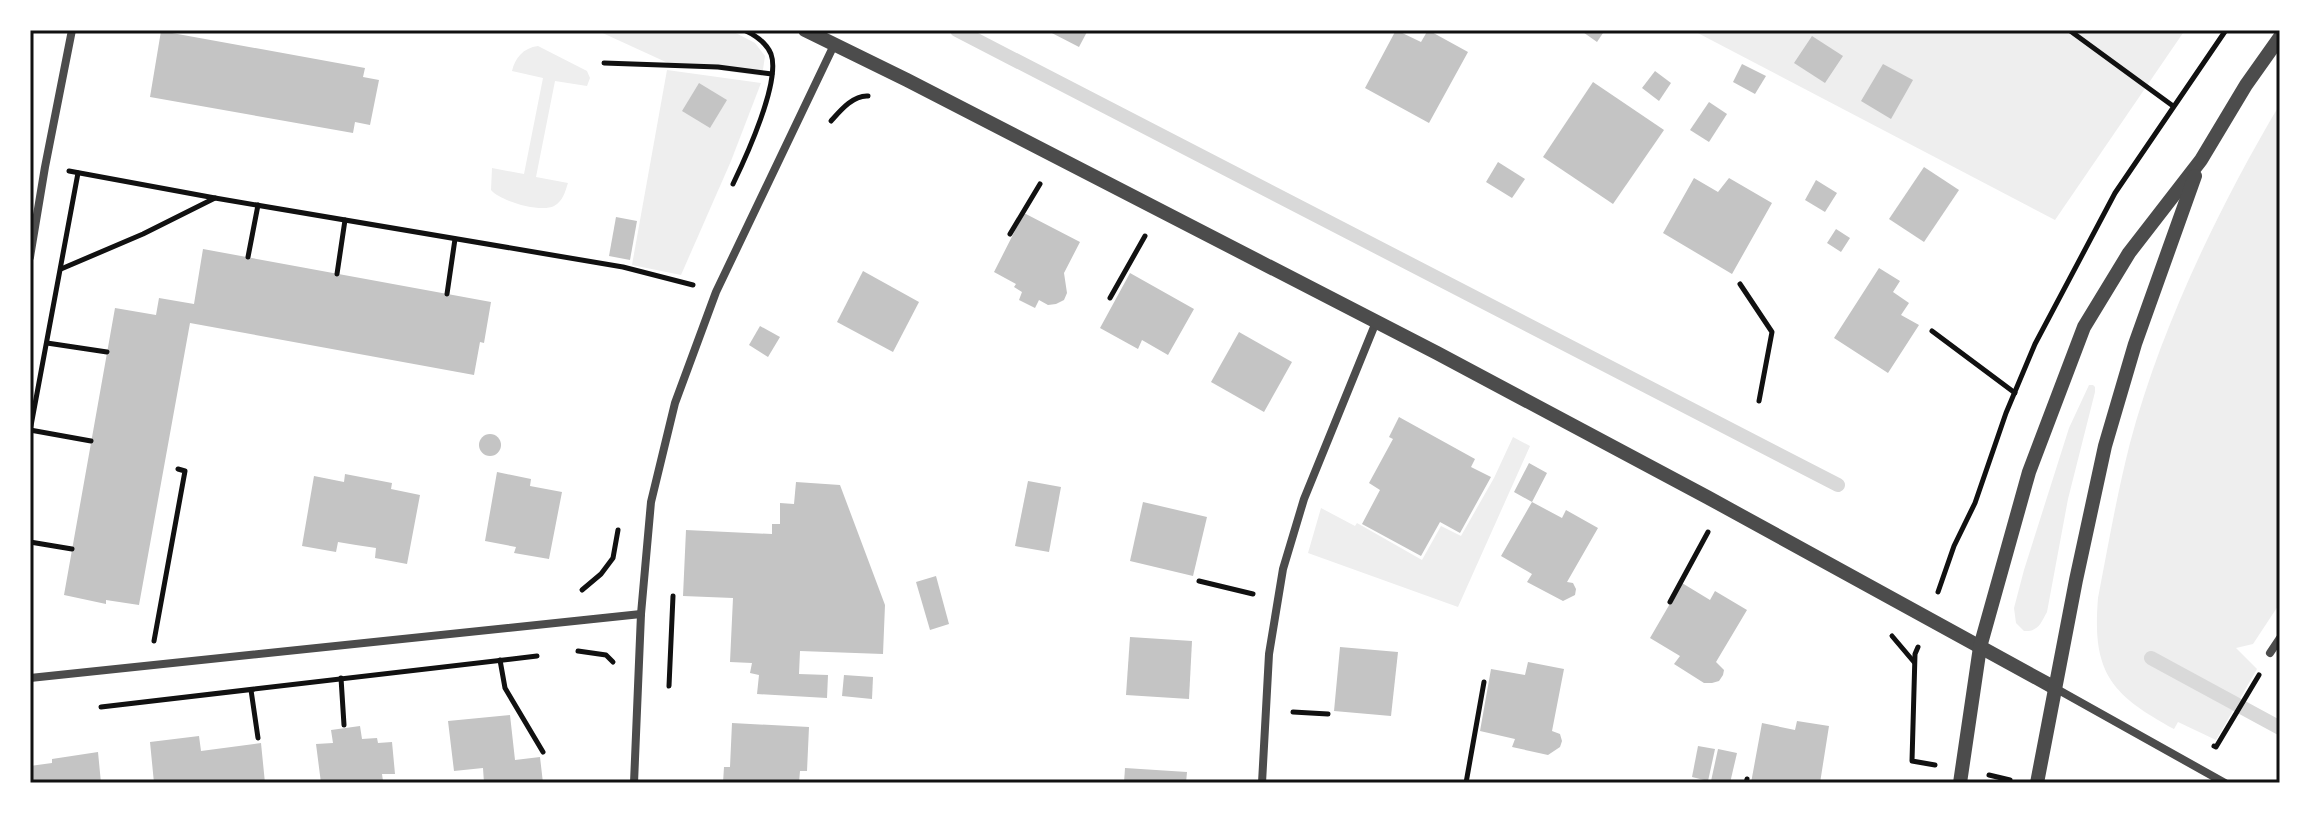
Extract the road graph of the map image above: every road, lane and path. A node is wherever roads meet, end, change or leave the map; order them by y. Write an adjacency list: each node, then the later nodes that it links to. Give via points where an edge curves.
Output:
1 (72, 30): 13 (street)
2 (744, 30): 8 (path, via 770,52)
3 (805, 30): 6 (street)
4 (2069, 30): 10 (path)
5 (2280, 37): 12 (street)
6 (834, 45): 33 (street); 37 (street)
7 (604, 63): 8 (path)
8 (772, 74): 17 (path, via 758,131)
9 (874, 97): 11 (path, via 861,96 848,104)
10 (2173, 106)
11 (825, 131)
12 (2201, 160): 58 (street, via 2129,253 2084,327 2029,472); 69 (street, via 2135,344 2105,446)
13 (45, 167): 14 (path); 27 (street)
14 (78, 173): 19 (path); 29 (path)
15 (1028, 177): 16 (path)
16 (1040, 184): 18 (path); 23 (path)
17 (732, 186)
18 (1053, 190)
19 (215, 198): 20 (path); 29 (path)
20 (258, 205): 21 (path); 28 (path)
21 (345, 220): 25 (path); 30 (path)
22 (1132, 230): 24 (path)
23 (1010, 234)
24 (1145, 236): 26 (path); 36 (path)
25 (455, 239): 31 (path); 34 (path)
26 (1153, 241)
27 (30, 257)
28 (248, 257)
29 (60, 270): 39 (path)
30 (337, 274)
31 (688, 283): 33 (path); 35 (path)
32 (1740, 284): 42 (path, via 1772,332)
33 (716, 292): 55 (street, via 675,403 653,490)
34 (447, 294)
35 (683, 298)
36 (1110, 298)
37 (1376, 322): 58 (street); 81 (street, via 1304,499 1283,569 1269,654)
38 (1932, 331): 41 (path)
39 (47, 343): 40 (path); 43 (path)
40 (107, 352)
41 (2015, 393)
42 (1759, 401)
43 (30, 430): 44 (path)
44 (91, 441)
45 (178, 469): 57 (path, via 185,471)
46 (620, 518): 52 (path, via 613,558 588,587)
47 (1708, 532): 54 (path)
48 (30, 542): 49 (path)
49 (72, 549)
50 (1199, 581): 53 (path)
51 (674, 590): 71 (path)
52 (572, 596)
53 (1263, 596)
54 (1670, 602)
55 (641, 614): 66 (street); 80 (street)
56 (2280, 638): 60 (street)
57 (153, 646)
58 (1980, 647): 69 (street); 83 (street)
59 (568, 652): 64 (path, via 606,655)
60 (2270, 653)
61 (1915, 654): 77 (path, via 1912,761)
62 (542, 655): 63 (path)
63 (500, 660): 67 (path); 76 (path, via 505,688)
64 (616, 665)
65 (2262, 670): 75 (path)
66 (30, 678)
67 (341, 678): 70 (path); 73 (path)
68 (1484, 682): 82 (path)
69 (2055, 688): 84 (street); 85 (street)
70 (251, 690): 72 (path); 74 (path)
71 (668, 694)
72 (101, 707)
73 (344, 725)
74 (258, 738)
75 (2216, 747)
76 (543, 752)
77 (1935, 765)
78 (1985, 775): 79 (path)
79 (2015, 781)
80 (634, 783)
81 (1262, 783)
82 (1466, 783)
83 (1960, 783)
84 (2037, 783)
85 (2225, 783)

